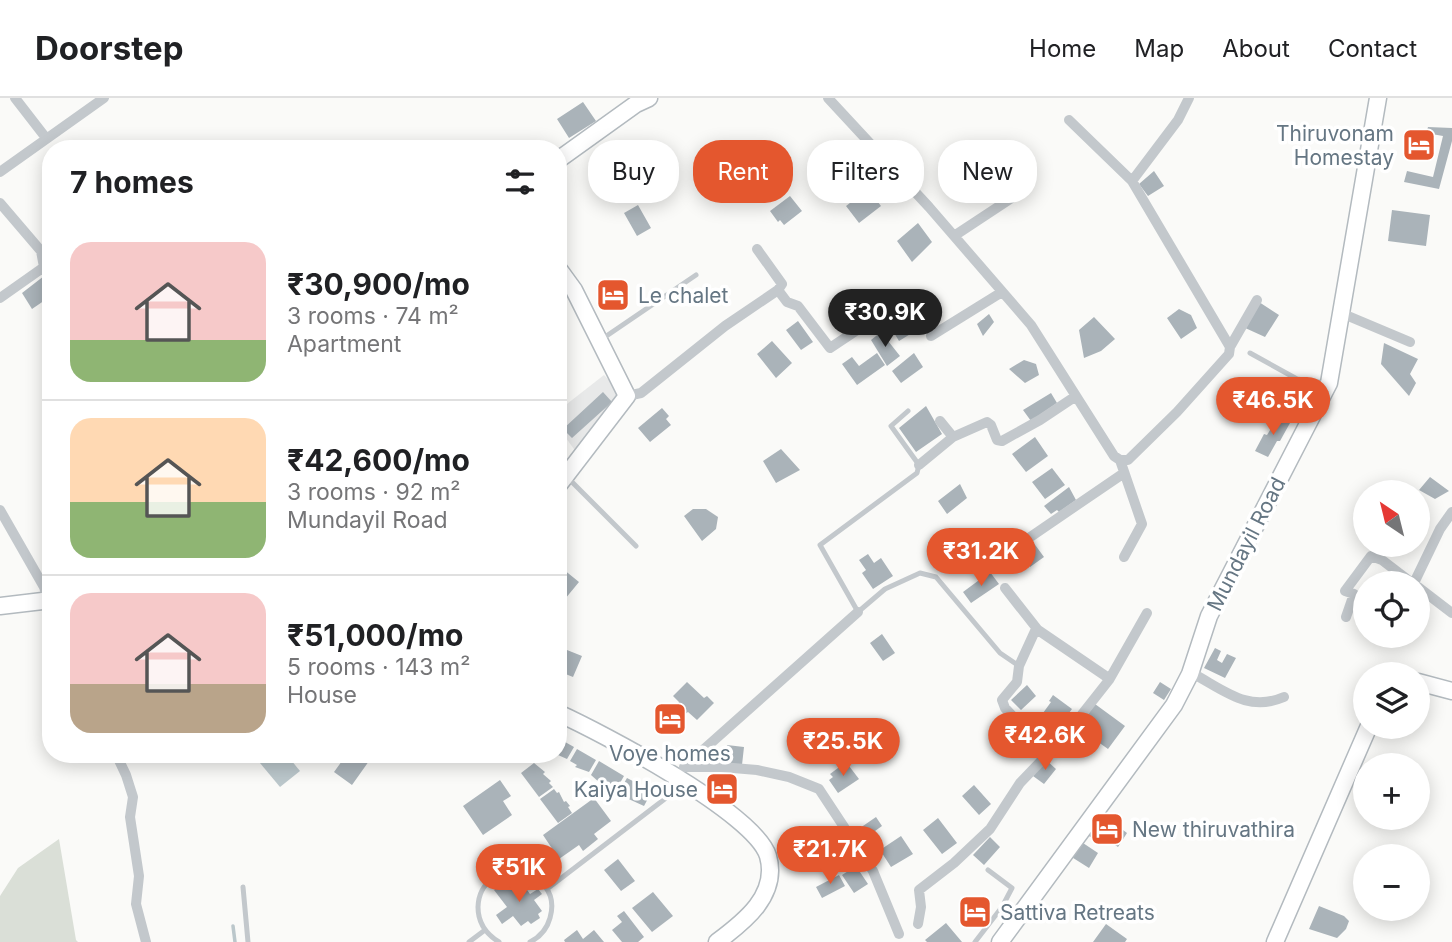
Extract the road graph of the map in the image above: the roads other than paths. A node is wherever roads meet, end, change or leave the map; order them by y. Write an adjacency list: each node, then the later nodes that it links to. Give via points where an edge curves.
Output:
1 (15, 98): 8 (street)
2 (104, 98): 8 (street)
3 (649, 98): 11 (main road)
4 (828, 98): 16 (street)
5 (1189, 98): 13 (street)
6 (1378, 98): 26 (main road, Mundayil Road)
7 (1069, 120): 13 (street)
8 (46, 138): 9 (street)
9 (43, 140)
10 (42, 141): 12 (street)
11 (567, 154)
12 (0, 172)
13 (1132, 181): 31 (street)
14 (0, 203): 18 (street)
15 (1003, 203): 16 (street)
16 (954, 236): 23 (street)
17 (757, 249): 22 (street, via 782,284)
18 (42, 256)
19 (42, 268): 24 (street)
20 (696, 275): 29 (lane)
21 (567, 280): 29 (main road)
22 (778, 290): 27 (street, via 787,302 798,306 830,348); 34 (street, via 641,393)
23 (1002, 292): 28 (street); 35 (street, via 1031,325)
24 (0, 298)
25 (1257, 300): 31 (street)
26 (1341, 313): 30 (street); 33 (main road, Mundayil Road)
27 (869, 322)
28 (931, 336)
29 (599, 341): 34 (main road)
30 (1410, 342)
31 (1230, 346): 39 (street, via 1229,354 1178,412 1128,460)
32 (1250, 353): 33 (lane, via 1297,379)
33 (1329, 383): 66 (main road, Mundayil Road, via 1209,616)
34 (627, 396): 42 (main road)
35 (1076, 396): 38 (street, via 1003,441 997,440 985,422); 39 (street)
36 (908, 411): 40 (lane, via 891,426)
37 (940, 421): 38 (street)
38 (953, 438): 40 (street)
39 (1120, 460): 41 (street)
40 (919, 465): 60 (lane, via 917,473 820,545)
41 (1124, 473): 47 (street); 48 (street, via 1142,524)
42 (567, 474)
43 (567, 485): 46 (lane)
44 (0, 510): 53 (street)
45 (1452, 512): 51 (street)
46 (636, 546)
47 (1017, 546)
48 (1124, 557)
49 (1360, 571): 50 (street, via 1371,556)
50 (1397, 571)
51 (1419, 571)
52 (1353, 580): 55 (street, via 1345,591)
53 (42, 584)
54 (1006, 588): 64 (street)
55 (1353, 594)
56 (1430, 596): 62 (street)
57 (1353, 597): 63 (street)
58 (42, 601): 59 (main road)
59 (0, 606)
60 (858, 612): 65 (lane, via 885,589 920,573 936,577 1000,653); 75 (street)
61 (1147, 612): 67 (street)
62 (1452, 612)
63 (1346, 617)
64 (1038, 631): 65 (street, via 1033,632); 67 (street)
65 (1019, 666): 72 (street, via 1017,682 1002,700)
66 (1191, 671): 70 (street, via 1250,702 1265,704); 89 (main road, Mundayil Road, via 1174,705)
67 (1109, 680): 79 (street, via 1020,783 990,829 919,890)
68 (1430, 685): 69 (main road)
69 (1452, 691)
70 (1284, 696)
71 (567, 717): 75 (main road)
72 (1020, 724)
73 (1363, 739): 90 (main road)
74 (120, 763): 82 (street, via 133,797 130,817 139,876 136,904)
75 (682, 776): 78 (lane); 81 (street, via 721,767 757,770 820,789 873,871); 87 (main road, via 750,831 768,859 762,901)
76 (988, 870): 88 (lane, via 1012,888)
77 (243, 887): 83 (lane)
78 (547, 889): 80 (lane, via 527,873 502,874 491,880 478,902); 86 (lane, via 552,911 549,922)
79 (918, 924)
80 (485, 930): 84 (lane); 85 (lane)
81 (899, 934)
82 (146, 942)
83 (248, 942)
84 (469, 942)
85 (499, 942)
86 (530, 942)
87 (717, 942)
88 (975, 942)
89 (1000, 942)
90 (1275, 942)

